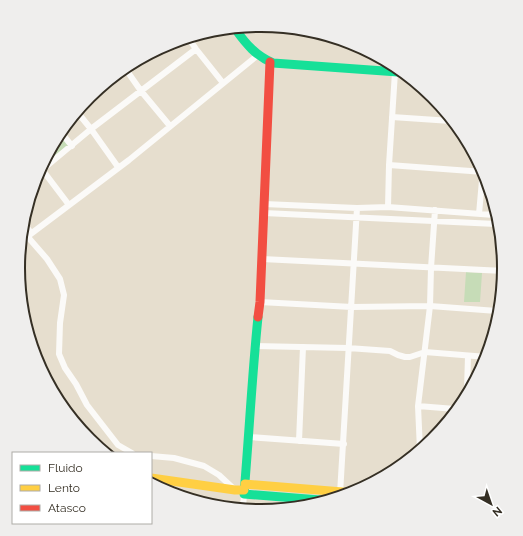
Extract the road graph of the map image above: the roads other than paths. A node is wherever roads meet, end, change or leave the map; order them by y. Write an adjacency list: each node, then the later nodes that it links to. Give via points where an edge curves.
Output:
1 (238, 33): 4 (street)
2 (191, 42): 3 (street)
3 (196, 49): 9 (street); 10 (street)
4 (258, 55): 5 (street); 9 (street)
5 (270, 62): 7 (street); 26 (street)
6 (128, 72): 10 (street)
7 (394, 72)
8 (396, 73): 12 (street)
9 (223, 84): 14 (street)
10 (141, 91): 14 (street); 15 (street)
11 (81, 116): 15 (street)
12 (392, 117): 13 (street); 19 (street)
13 (446, 121)
14 (170, 126): 20 (street)
15 (91, 129): 17 (street); 20 (street)
16 (65, 137): 17 (street)
17 (72, 146): 18 (street)
18 (49, 164)
19 (389, 165): 21 (street); 25 (street)
20 (118, 167): 24 (street)
21 (477, 171)
22 (45, 173): 24 (street)
23 (482, 183): 29 (street)
24 (69, 204): 34 (street)
25 (388, 207): 27 (street); 28 (street)
26 (264, 208): 27 (street); 31 (street); 35 (street)
27 (357, 208): 31 (street)
28 (435, 210): 29 (street); 32 (street)
29 (479, 214): 30 (street)
30 (492, 215)
31 (357, 217): 32 (street); 36 (street)
32 (434, 221): 33 (street); 37 (street)
33 (493, 224)
34 (27, 236): 56 (street, via 60,279 64,295 59,354 65,368 87,405 118,445)
35 (262, 259): 36 (street); 39 (street)
36 (354, 264): 37 (street); 41 (street)
37 (431, 268): 38 (street); 40 (street)
38 (498, 271)
39 (260, 302): 41 (street); 43 (street)
40 (430, 306): 41 (street); 42 (street); 46 (street)
41 (352, 307): 45 (street)
42 (494, 310)
43 (255, 346): 44 (street); 52 (street)
44 (303, 347): 45 (street); 53 (street)
45 (348, 348): 46 (street, via 390,351 405,357); 54 (street)
46 (425, 352): 47 (street); 50 (street)
47 (468, 356): 48 (street); 49 (street)
48 (481, 357)
49 (467, 384)
50 (418, 406): 51 (street); 55 (street)
51 (451, 409)
52 (250, 437): 53 (street); 59 (street)
53 (299, 441): 54 (street)
54 (344, 444): 60 (street)
55 (420, 444)
56 (130, 452)
57 (152, 456): 59 (street, via 174,458 204,466)
58 (154, 478): 59 (street)
59 (242, 490): 61 (street); 62 (street); 63 (street)
60 (340, 491)
61 (332, 494)
62 (312, 499)
63 (243, 504)

